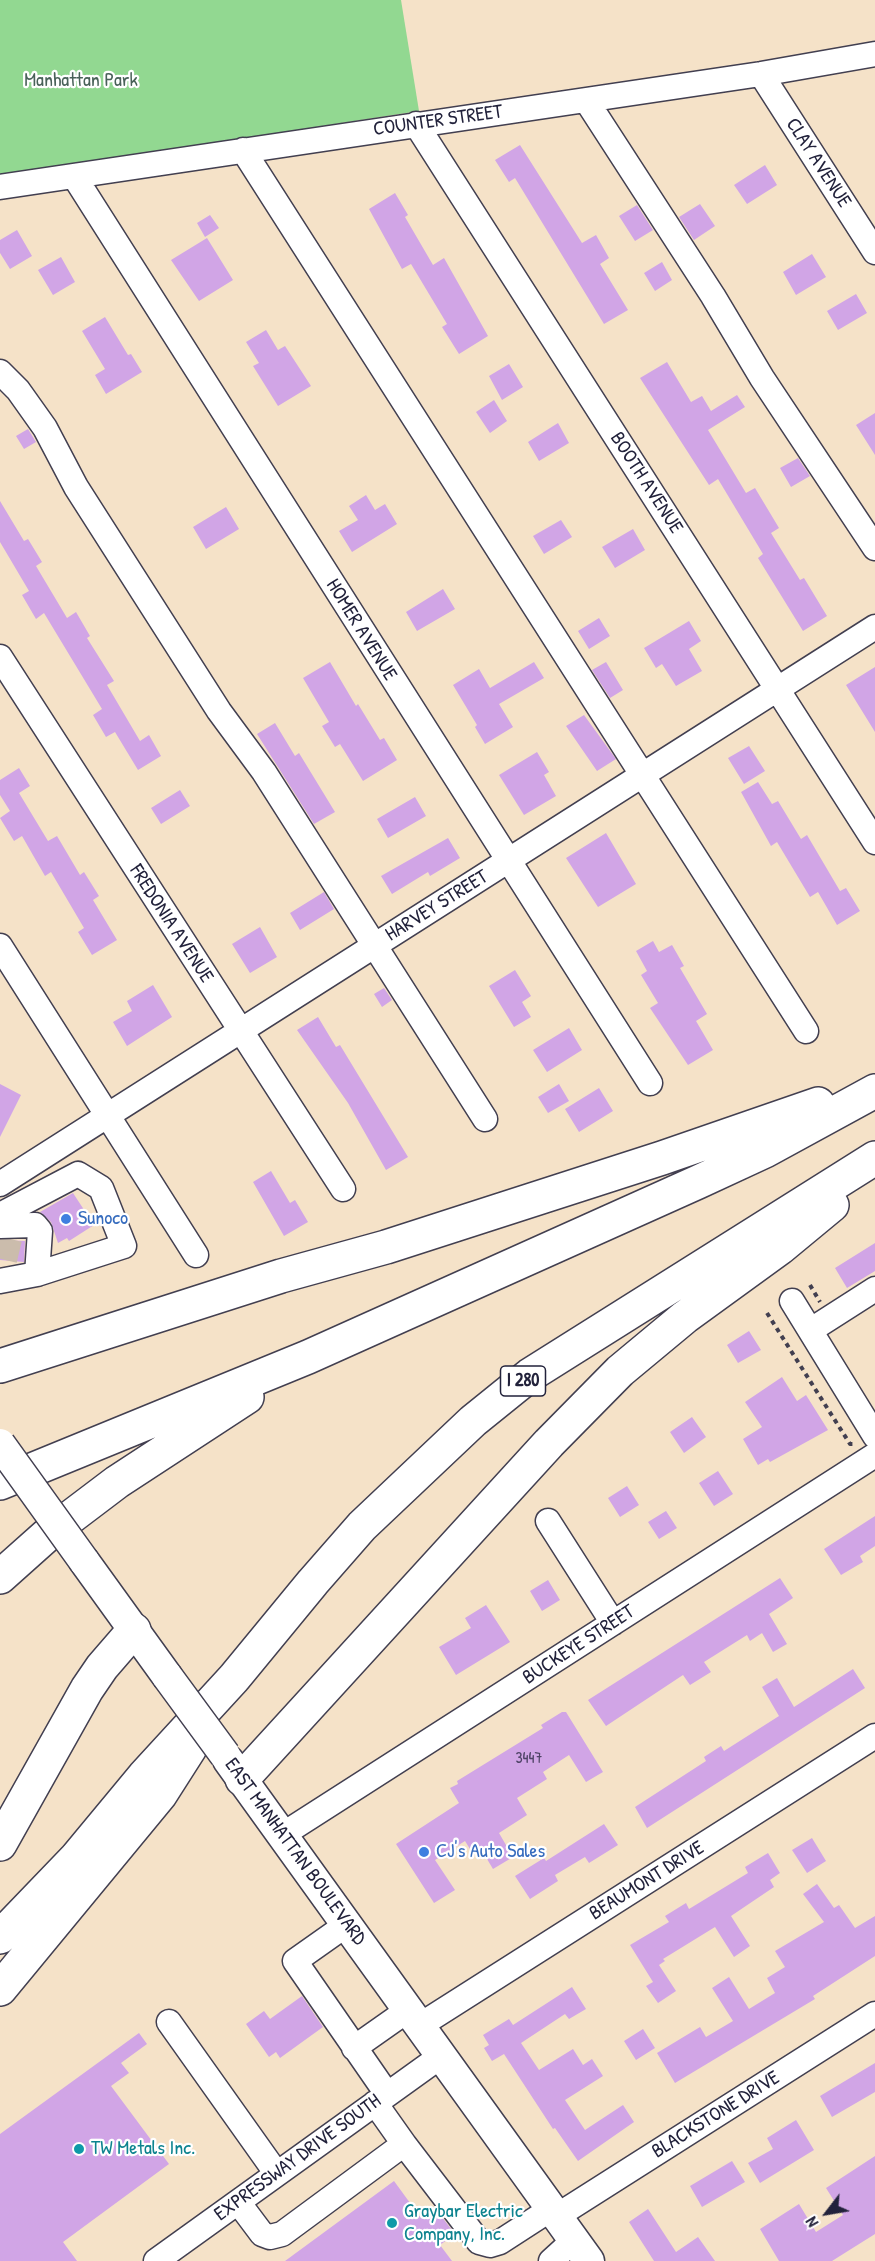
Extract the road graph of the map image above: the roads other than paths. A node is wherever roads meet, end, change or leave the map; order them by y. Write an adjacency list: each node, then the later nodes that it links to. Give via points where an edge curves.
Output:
1 (875, 54): 2 (street, COUNTER STREET)
2 (761, 74): 3 (street, COUNTER STREET); 8 (street, CLAY AVENUE)
3 (586, 100): 4 (street, COUNTER STREET); 10 (street)
4 (416, 124): 5 (street, COUNTER STREET); 13 (street, BOOTH AVENUE)
5 (243, 150): 6 (street, COUNTER STREET); 14 (street)
6 (74, 176): 7 (street, COUNTER STREET); 16 (street, HOMER AVENUE)
7 (0, 187)
8 (875, 252)
9 (0, 372): 18 (street, via 45,428 113,546)
10 (875, 548)
11 (875, 627): 13 (street, HARVEY STREET)
12 (0, 657): 19 (street, FREDONIA AVENUE)
13 (777, 689): 14 (street, HARVEY STREET); 15 (street, BOOTH AVENUE)
14 (644, 774): 16 (street, HARVEY STREET); 20 (street)
15 (875, 842)
16 (507, 861): 18 (street, HARVEY STREET); 21 (street, HOMER AVENUE)
17 (0, 946): 24 (street)
18 (375, 946): 19 (street, HARVEY STREET); 25 (street)
19 (240, 1031): 24 (street, HARVEY STREET); 30 (street, FREDONIA AVENUE)
20 (806, 1031)
21 (650, 1083)
22 (875, 1084): 39 (highway, via 641,1165)
23 (875, 1091): 38 (highway, via 736,1164)
24 (106, 1116): 27 (street, HARVEY STREET); 33 (street)
25 (485, 1119)
26 (875, 1158): 47 (highway, I 280, via 549,1363 473,1421 362,1526)
27 (33, 1163): 29 (street, HARVEY STREET); 31 (street)
28 (875, 1170): 49 (highway, via 620,1371)
29 (0, 1184)
30 (343, 1189)
31 (48, 1190): 32 (street); 34 (street, via 78,1174 101,1188 124,1246)
32 (6, 1242): 34 (street); 34 (street, via 35,1225 40,1231)
33 (196, 1255)
34 (37, 1274)
35 (875, 1288): 37 (street)
36 (792, 1301): 37 (street)
37 (810, 1330): 41 (street)
38 (308, 1357): 42 (highway); 44 (highway, via 117,1482 47,1534)
39 (0, 1366)
40 (0, 1444): 46 (main road, EAST MANHATTAN BOULEVARD, bridge)
41 (869, 1445): 45 (street, BUCKEYE STREET)
42 (0, 1484)
43 (548, 1521): 45 (street)
44 (0, 1577)
45 (613, 1623): 50 (street, BUCKEYE STREET)
46 (134, 1630): 49 (main road, EAST MANHATTAN BOULEVARD, bridge); 51 (highway, via 87,1689)
47 (234, 1678): 53 (highway, via 69,1866); 54 (highway, via 160,1795)
48 (875, 1736): 56 (street, BEAUMONT DRIVE)
49 (233, 1767): 50 (main road, EAST MANHATTAN BOULEVARD)
50 (282, 1835): 52 (main road, EAST MANHATTAN BOULEVARD)
51 (0, 1844)
52 (346, 1925): 56 (main road, EAST MANHATTAN BOULEVARD); 58 (street, via 295,1961)
53 (0, 1937)
54 (0, 1989)
55 (875, 2014): 64 (street, BLACKSTONE DRIVE)
56 (414, 2018): 58 (street, BEAUMONT DRIVE); 59 (main road, EAST MANHATTAN BOULEVARD)
57 (169, 2022): 62 (street)
58 (354, 2049): 60 (street)
59 (441, 2056): 60 (street, EXPRESSWAY DRIVE SOUTH); 64 (main road, EAST MANHATTAN BOULEVARD)
60 (381, 2098): 61 (street); 62 (street, EXPRESSWAY DRIVE SOUTH)
61 (404, 2144): 63 (street, via 282,2234 262,2234); 64 (street, BLACKSTONE DRIVE, via 479,2242 500,2242)
62 (277, 2174): 63 (street, EXPRESSWAY DRIVE SOUTH)
63 (238, 2202): 66 (street, EXPRESSWAY DRIVE SOUTH)
64 (554, 2212): 65 (main road, EAST MANHATTAN BOULEVARD)
65 (581, 2250): 67 (street)
66 (156, 2261)
67 (551, 2261)

